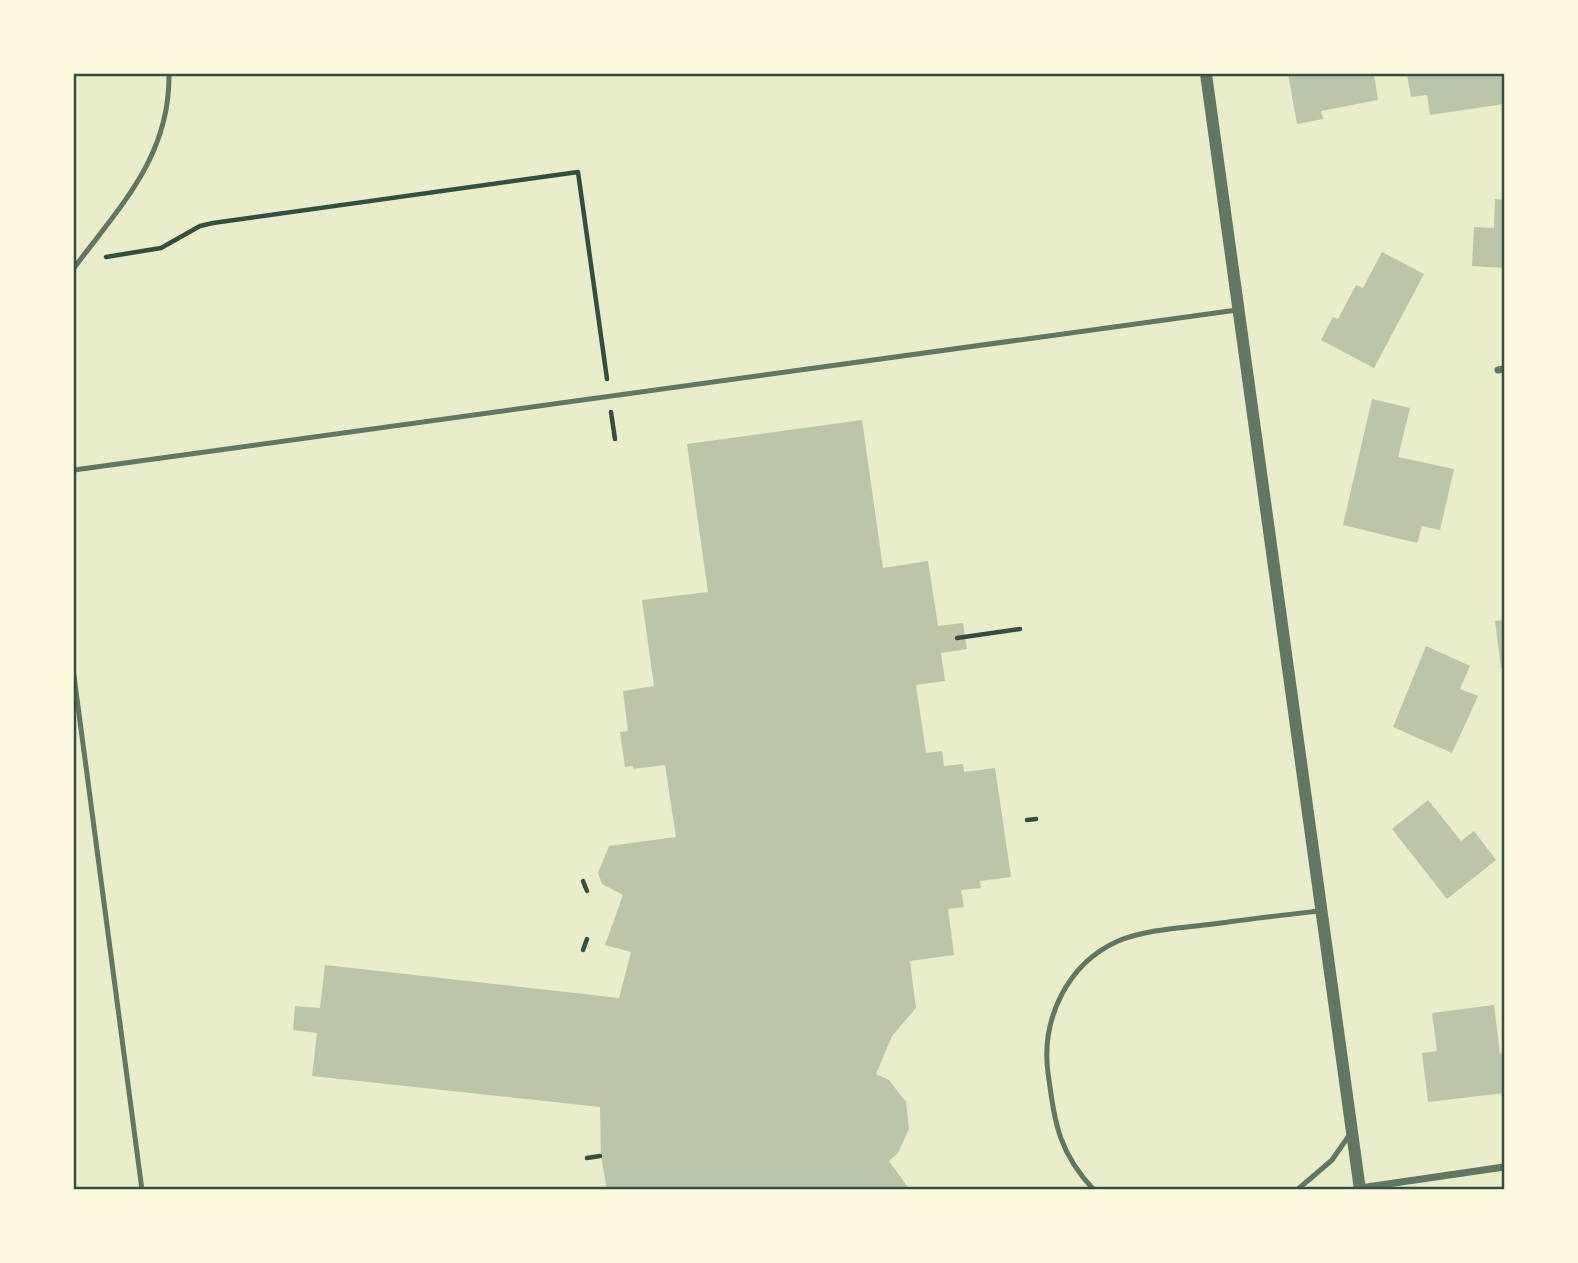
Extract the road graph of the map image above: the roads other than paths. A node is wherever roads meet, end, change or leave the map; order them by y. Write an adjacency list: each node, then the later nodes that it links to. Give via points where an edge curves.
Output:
1 (169, 74): 3 (lane, via 165,115 139,184)
2 (1206, 74): 4 (street)
3 (74, 268)
4 (1240, 310): 5 (lane); 7 (street)
5 (74, 470)
6 (74, 676): 10 (lane)
7 (1322, 910): 8 (street); 11 (lane, via 1136,936 1102,950 1073,976 1053,1012 1046,1059 1061,1145)
8 (1352, 1131): 12 (lane, via 1332,1160); 13 (street)
9 (1504, 1167): 13 (street)
10 (142, 1189)
11 (1094, 1189)
12 (1297, 1189)
13 (1360, 1189)

